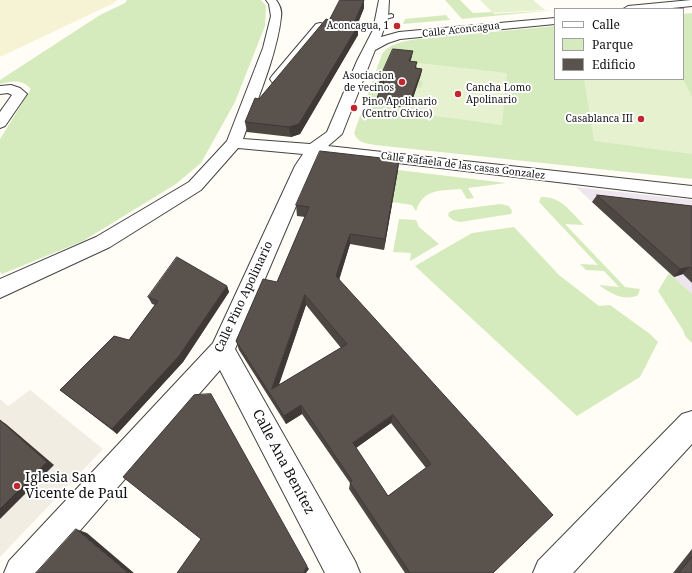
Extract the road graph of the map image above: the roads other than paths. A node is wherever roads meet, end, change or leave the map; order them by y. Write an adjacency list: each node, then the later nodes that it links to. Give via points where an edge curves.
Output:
1 (271, 0): 11 (street, via 276,16 269,48)
2 (384, 0): 6 (street, Calle Pino Apolinario)
3 (692, 3): 4 (street)
4 (639, 8)
5 (554, 16): 6 (street, Calle Aconcagua)
6 (384, 21): 9 (street, Calle Pino Apolinario)
7 (554, 21): 9 (street, Calle Aconcagua, via 399,36)
8 (320, 26): 11 (street, via 269,88)
9 (369, 48): 14 (street, Calle Pino Apolinario, via 334,134)
10 (0, 90): 12 (street, via 16,90 20,94)
11 (248, 102): 13 (street)
12 (0, 123)
13 (234, 143): 14 (street, Calle Rafaela de las casas Gonzalez); 16 (street, via 195,186 103,242)
14 (314, 149): 15 (street, Calle Rafaela de las casas Gonzalez); 17 (street, Calle Pino Apolinario, via 304,166)
15 (692, 192)
16 (0, 289)
17 (222, 350): 19 (street, Calle Pino Apolinario); 20 (street, Calle Ana Benítez)
18 (692, 424): 21 (street)
19 (21, 573)
20 (343, 573)
21 (550, 573)

